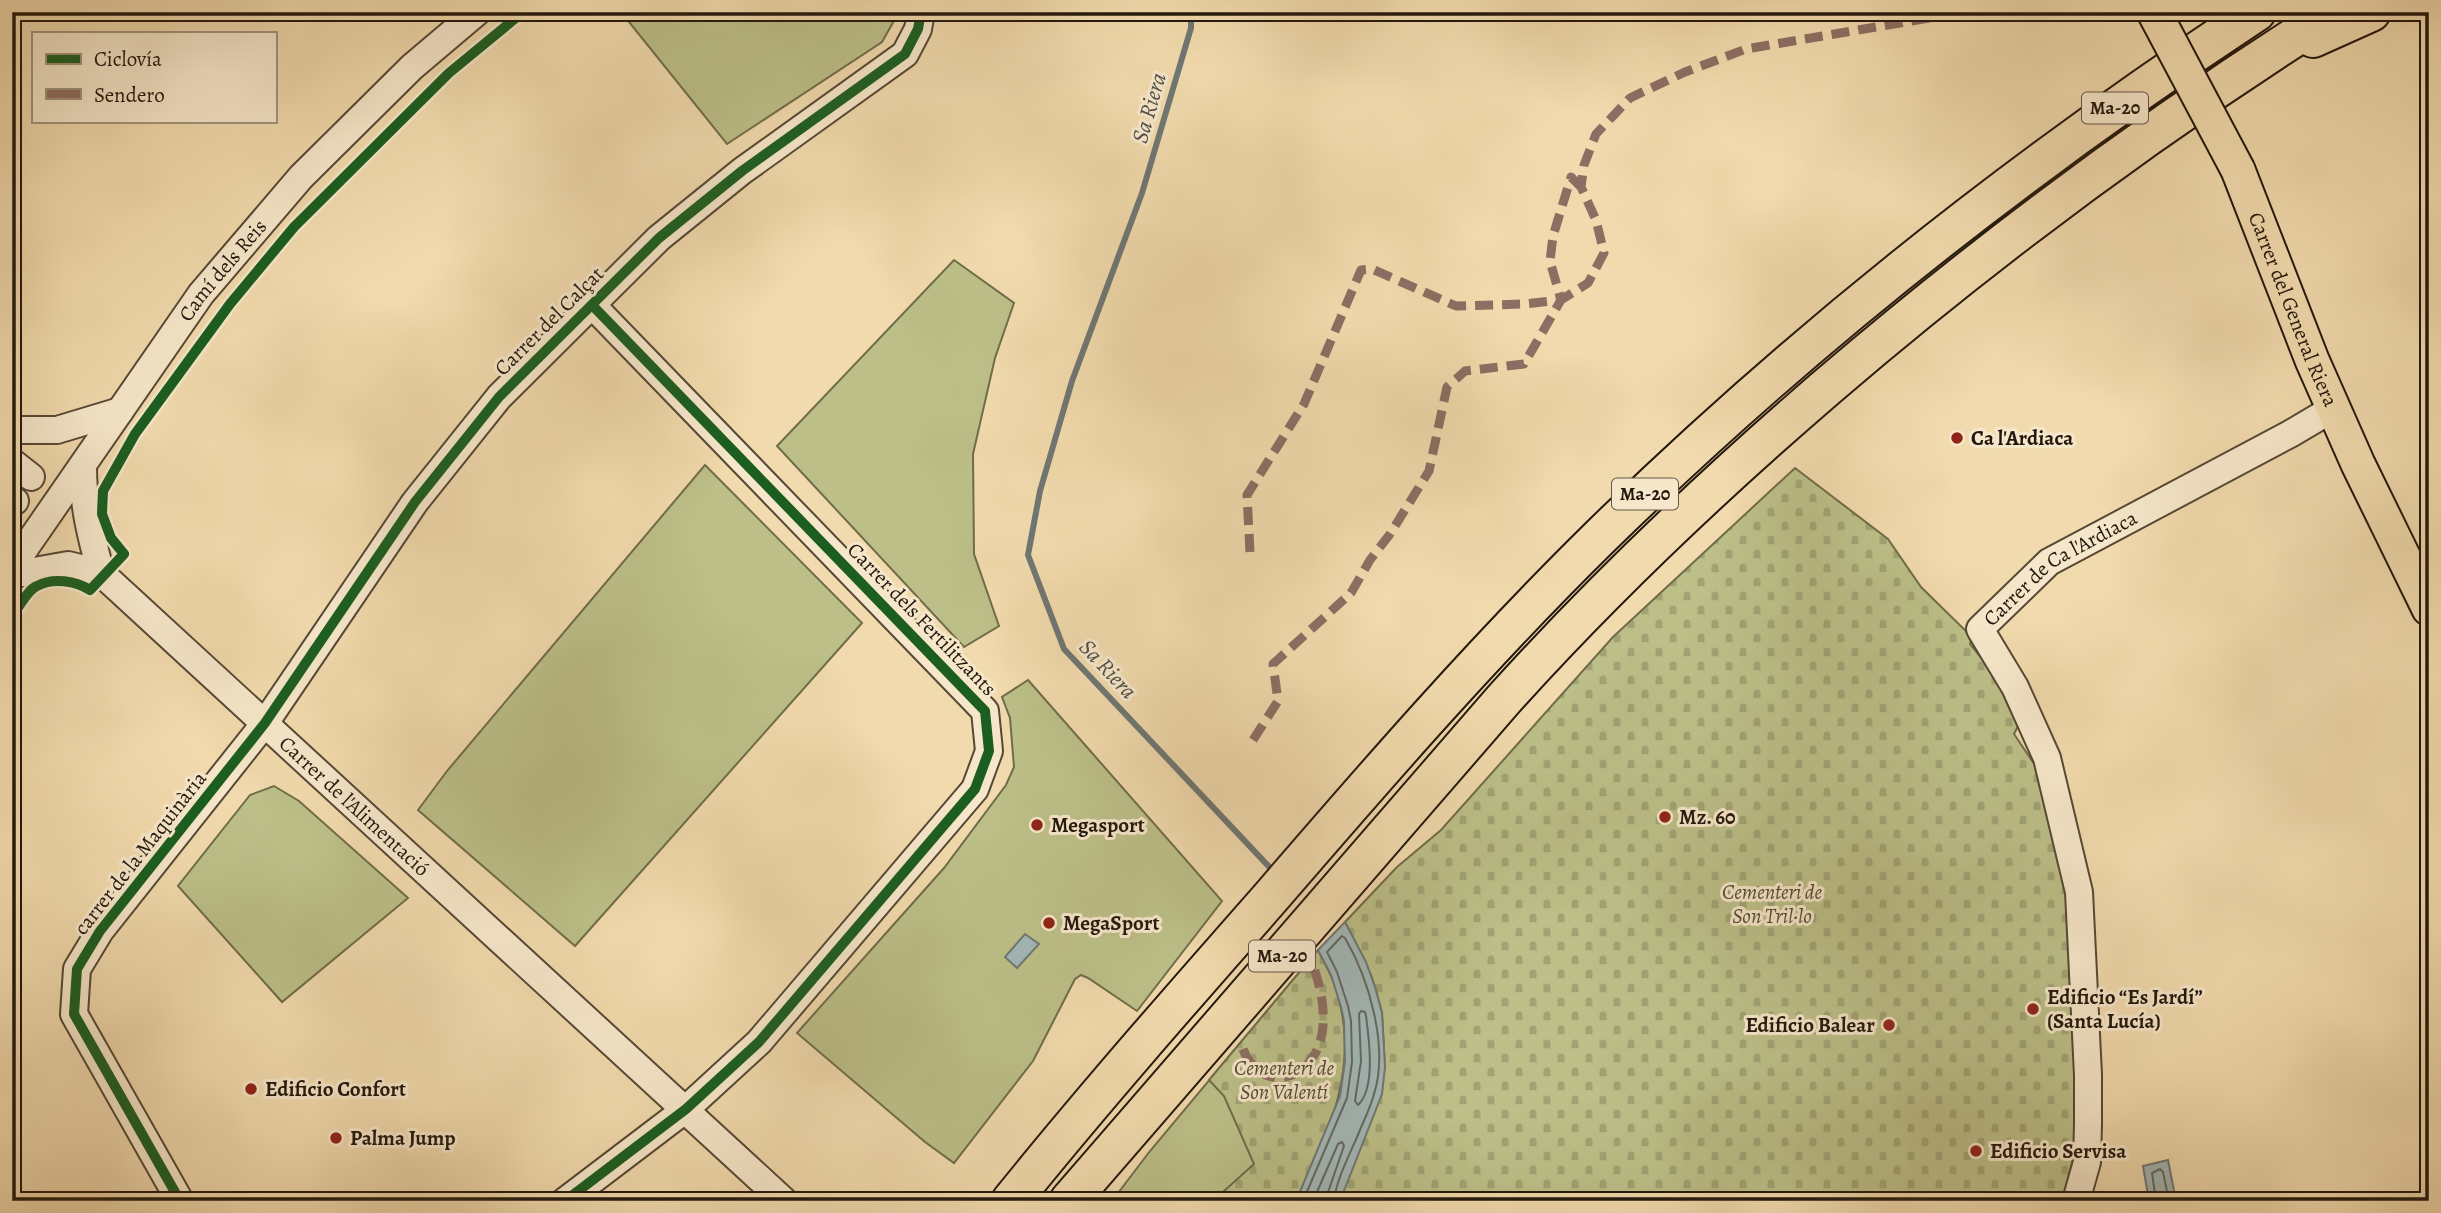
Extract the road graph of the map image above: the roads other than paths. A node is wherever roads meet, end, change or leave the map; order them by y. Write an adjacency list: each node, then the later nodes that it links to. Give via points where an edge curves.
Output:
1 (477, 12): 10 (street, Camí dels Reis, via 412,68 301,177 201,294)
2 (921, 12): 8 (street, Carrer del Calçat, via 905,54 700,204 659,238)
3 (2154, 12): 9 (main road, Carrer del General Riera, bridge, via 2238,170)
4 (2256, 12): 22 (highway, Ma-20, via 2142,88 1888,280 1746,401 1599,538 1344,813)
5 (2334, 12): 7 (highway, Ma-20)
6 (2371, 12): 7 (highway)
7 (2256, 62): 23 (highway, Ma-20, via 2001,245 1762,443 1649,549 1468,739)
8 (593, 306): 17 (street, Carrer del Calçat, via 499,397 415,502); 18 (street, Carrer dels Fertilitzants, via 985,711 989,751 975,789 759,1042)
9 (2334, 408): 16 (main road, Carrer del General Riera); 24 (street, Carrer de Ca l'Ardiaca, via 2049,562 1980,629 2015,687 2047,758 2079,892 2088,1124 2087,1162)
10 (120, 411): 11 (street, via 57,430); 12 (street, Camí dels Reis)
11 (12, 430)
12 (83, 467): 13 (street, Camí dels Reis); 14 (street, via 88,528)
13 (12, 567)
14 (101, 573): 15 (street, via 68,565); 17 (street, Carrer de l'Alimentació)
15 (12, 575)
16 (2429, 609)
17 (265, 723): 18 (street, Carrer de l'Alimentació); 19 (street, carrer de la Maquinària, via 100,931 77,969 74,1014)
18 (686, 1109): 20 (street, Carrer dels Fertilitzants); 21 (street, Carrer de l'Alimentació)
19 (180, 1201)
20 (565, 1201)
21 (784, 1201)
22 (1011, 1201)
23 (1069, 1201)
24 (2076, 1201)

